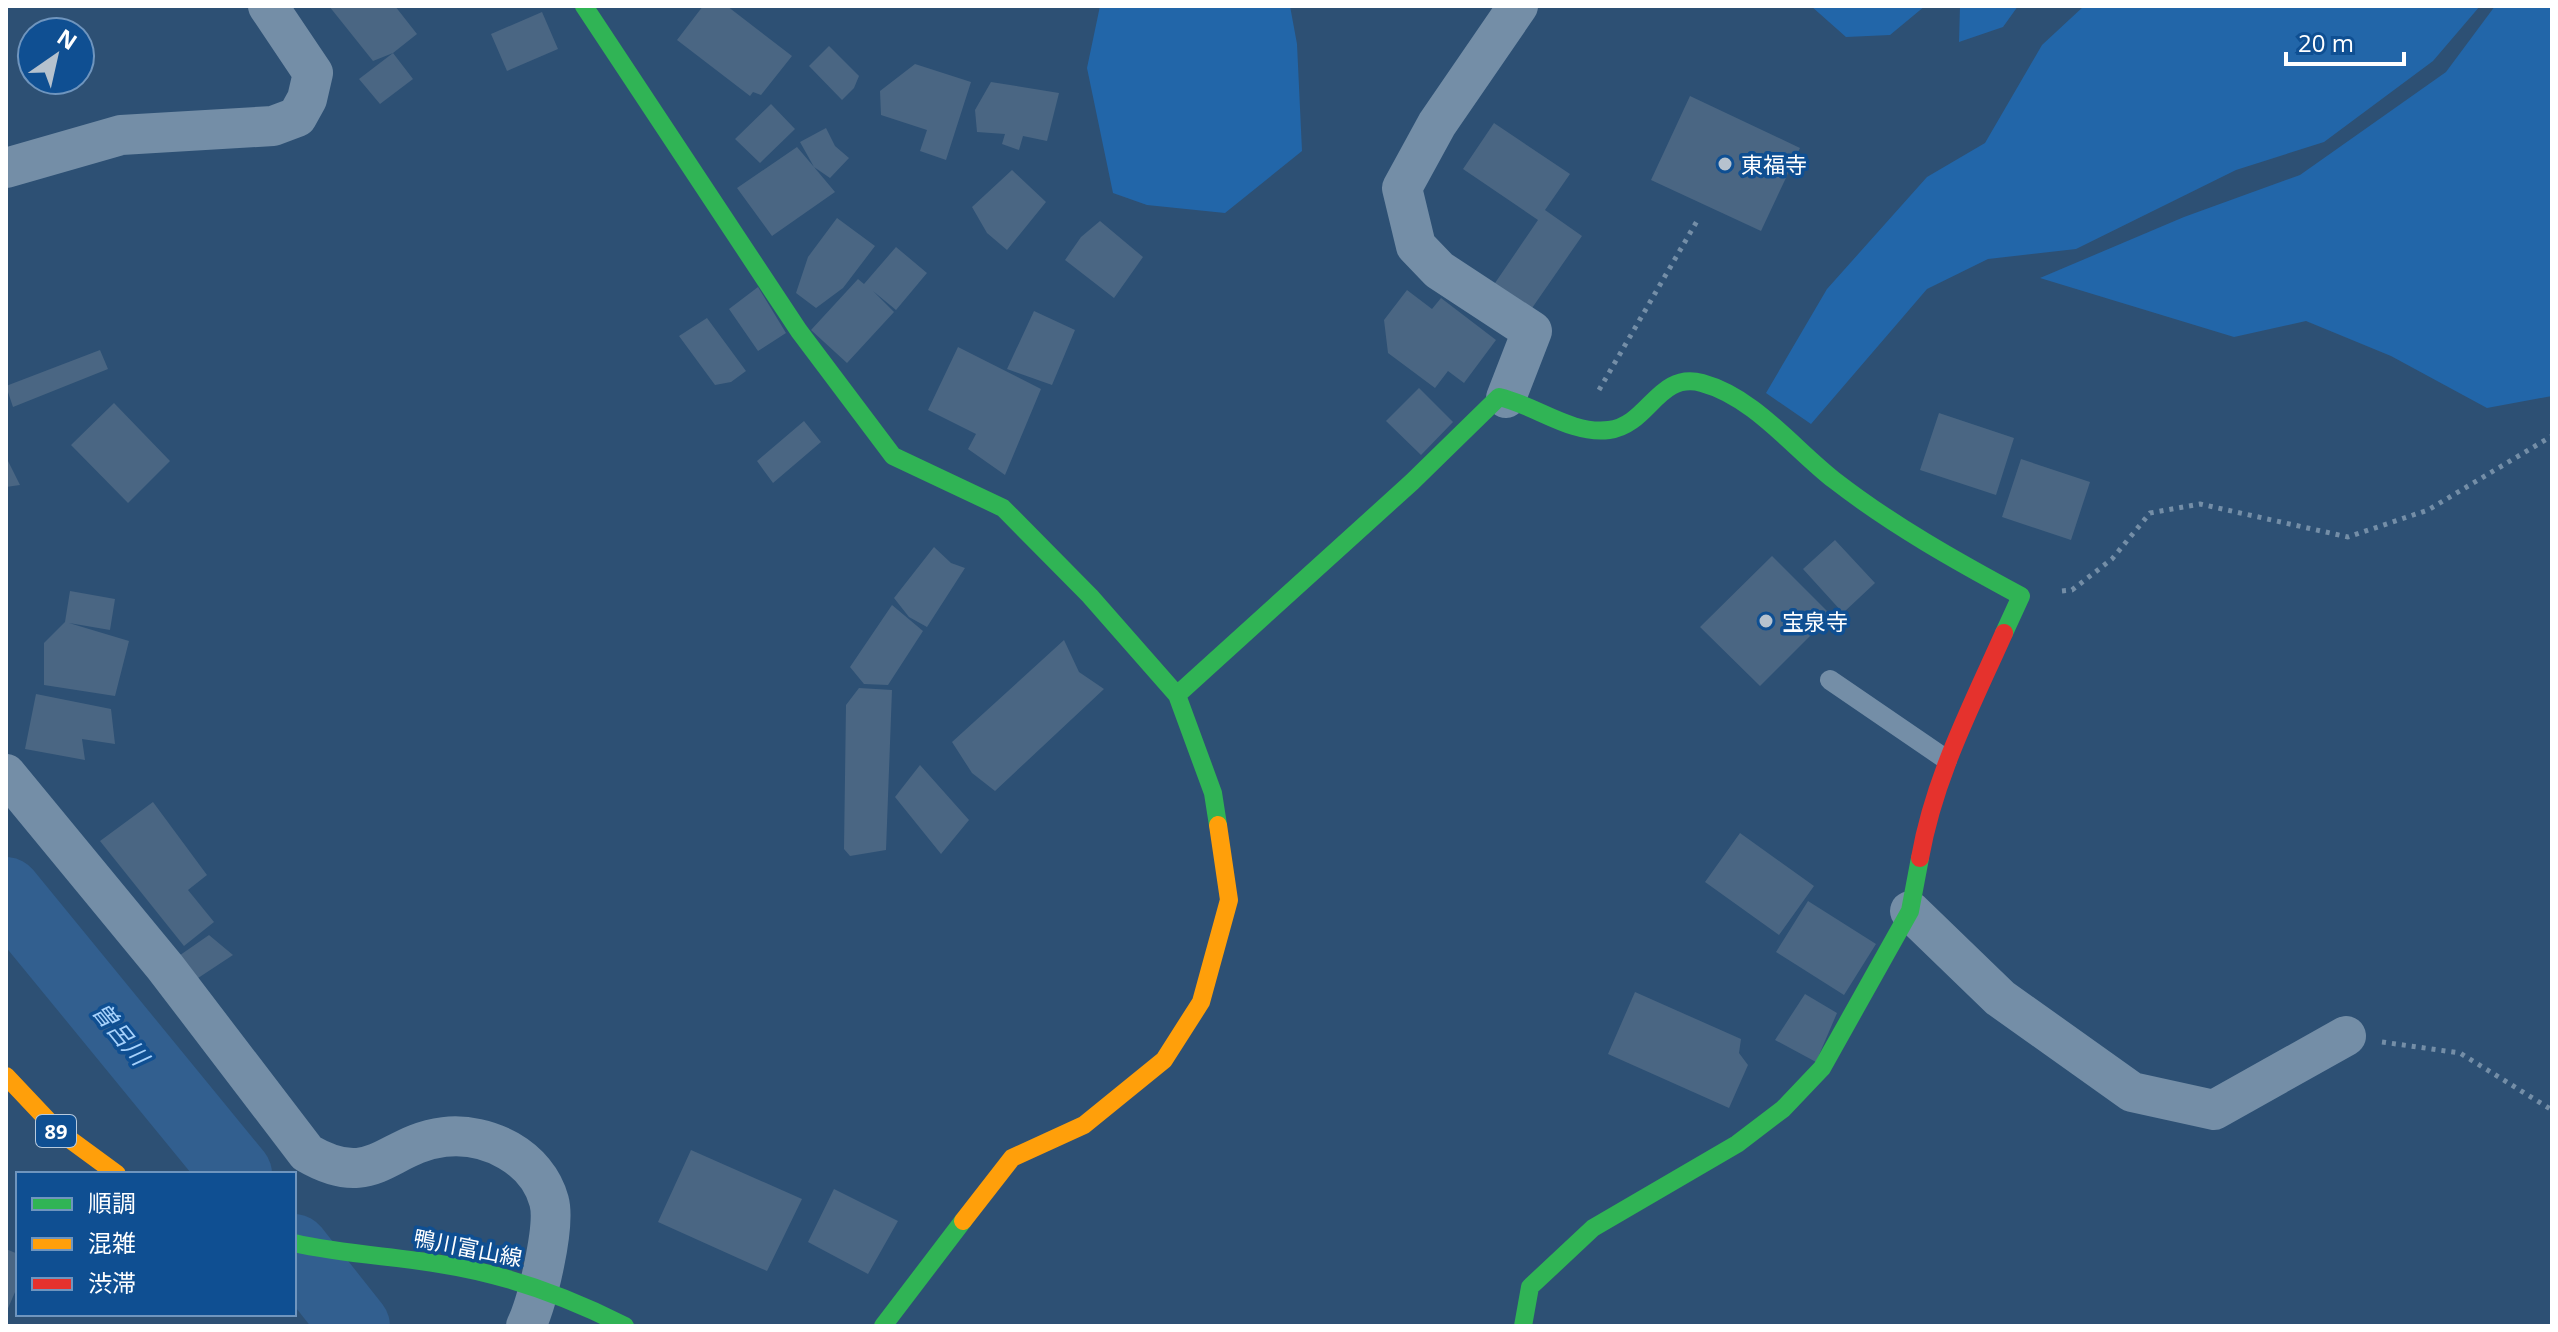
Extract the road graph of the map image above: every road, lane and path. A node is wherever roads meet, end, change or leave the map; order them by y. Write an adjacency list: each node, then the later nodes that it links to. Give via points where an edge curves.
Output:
1 (268, 6): 4 (street, via 313,73 297,117 273,126 121,135)
2 (584, 6): 11 (street, via 799,331 893,456 1003,508)
3 (1518, 6): 7 (street, via 1437,124 1402,188 1416,246 1439,270 1532,331)
4 (6, 168)
5 (1697, 221): 6 (path)
6 (1597, 394)
7 (1506, 398): 9 (street, via 1559,421 1602,430 1628,424 1659,390 1700,382 1794,443 1913,538); 11 (street, via 1499,397)
8 (2552, 436): 9 (path, via 2428,510 2348,537 2200,504 2150,513 2112,559 2072,590)
9 (2021, 596): 12 (street)
10 (1830, 680): 12 (lane)
11 (1177, 695): 23 (street, via 1213,793 1229,900 1201,1002 1164,1060 1084,1125 1012,1158)
12 (1947, 760): 14 (street, via 1928,812)
13 (6, 774): 20 (street, via 165,967 307,1153 347,1169 384,1161 418,1144 457,1137 495,1143 519,1156 537,1175 550,1203)
14 (1910, 911): 15 (street, via 2000,998 2132,1092 2214,1110); 24 (street, via 1856,1013 1812,1078 1783,1109 1737,1144 1593,1228 1530,1287)
15 (2346, 1036): 17 (path, via 2460,1053)
16 (6, 1076): 18 (street, 89, via 75,1148)
17 (2552, 1110)
18 (114, 1172)
19 (296, 1243): 20 (street, 鴨川富山線, via 420,1260)
20 (537, 1286): 21 (street); 22 (street, 鴨川富山線)
21 (526, 1326)
22 (625, 1326)
23 (883, 1326)
24 (1523, 1326)

